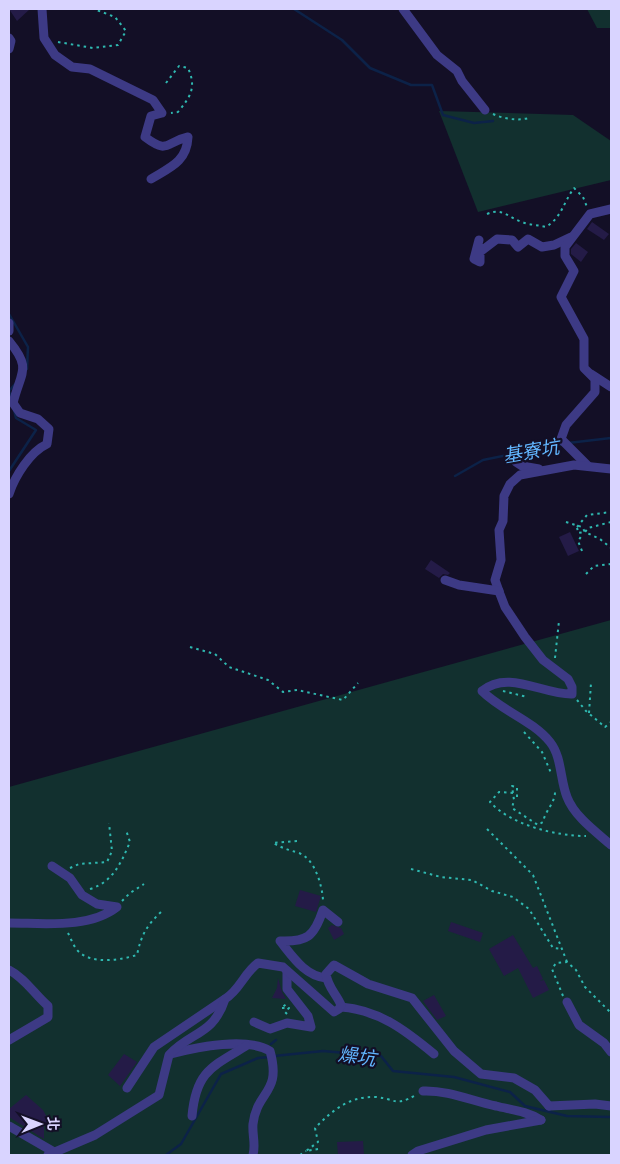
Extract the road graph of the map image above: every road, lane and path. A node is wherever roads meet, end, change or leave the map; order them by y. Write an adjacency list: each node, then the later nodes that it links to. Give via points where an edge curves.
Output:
1 (42, 9): 5 (street)
2 (94, 9): 5 (path, via 115,17 126,31 118,45 93,48)
3 (403, 9): 8 (street, via 437,55 453,67)
4 (9, 38): 6 (street)
5 (44, 38): 9 (street, via 55,55 72,68 90,69 153,100)
6 (9, 50)
7 (166, 83): 9 (path, via 178,66 188,68 192,77 191,96 187,102 178,112)
8 (485, 110): 10 (path, via 510,119)
9 (162, 113): 11 (street, via 150,116 145,137 158,146 170,146 188,137 188,144 175,167)
10 (529, 118)
11 (151, 179)
12 (611, 209): 14 (street)
13 (487, 214): 14 (path, via 504,212 522,223 546,227 558,220 574,188 583,197)
14 (590, 214): 15 (street)
15 (571, 237): 16 (street, via 542,248 528,239 518,247 512,240 498,239 480,252 480,262 474,259); 20 (street, via 565,247 565,256 574,271 561,297 584,339 584,368)
16 (479, 240)
17 (9, 323): 18 (street)
18 (9, 331)
19 (9, 341): 26 (street, via 22,357 23,373 13,403 20,413 38,419 49,429 47,444 37,449 29,459)
20 (588, 372): 21 (street); 23 (street, via 595,380 595,392 566,425 562,439)
21 (609, 383)
22 (516, 462): 25 (street)
23 (588, 466): 24 (street); 25 (street)
24 (611, 469)
25 (545, 470): 37 (street, via 520,475 504,496 503,521 499,530 501,560 495,580)
26 (9, 494)
27 (611, 512): 30 (path, via 587,515)
28 (566, 522): 30 (path)
29 (611, 522): 31 (path, via 588,528)
30 (577, 526): 31 (path, via 582,527); 31 (path, via 578,533)
31 (584, 533): 32 (path, via 600,539); 33 (path, via 578,541)
32 (611, 548)
33 (582, 550)
34 (611, 564): 35 (path, via 594,566)
35 (586, 574)
36 (445, 580): 37 (street)
37 (498, 590): 40 (street, via 524,637)
38 (560, 621): 40 (path)
39 (190, 647): 41 (path, via 215,654 229,667 268,680 283,692 297,690 343,700)
40 (551, 667): 44 (street, via 568,679)
41 (358, 683)
42 (591, 683): 46 (path)
43 (491, 686): 44 (street, via 519,682); 45 (path, via 505,693); 56 (street, via 482,691 522,718 551,743 567,798 575,811)
44 (572, 694): 46 (path)
45 (527, 697)
46 (589, 713): 47 (path, via 605,727)
47 (611, 722)
48 (522, 729): 49 (path, via 542,752)
49 (554, 780)
50 (556, 786): 51 (path, via 555,798 545,812 543,822 538,825 512,808)
51 (512, 793): 52 (path, via 512,786 517,787); 56 (path, via 499,792 490,802 531,828 552,830 561,835)
52 (517, 797)
53 (110, 823): 60 (path, via 112,851 107,862)
54 (487, 829): 70 (path, via 533,875)
55 (126, 830): 63 (path, via 130,842 120,865 102,885)
56 (600, 835): 58 (street)
57 (297, 841): 65 (path, via 273,842 287,851 300,854 316,872 322,886)
58 (611, 845)
59 (52, 866): 63 (street, via 70,878)
60 (68, 868)
61 (411, 869): 70 (path, via 441,877 472,880 492,891 513,897 529,909 553,948)
62 (144, 884): 64 (path)
63 (80, 891): 64 (street, via 97,904)
64 (117, 907): 68 (street, via 105,916 72,922)
65 (323, 910): 67 (street); 74 (street, via 310,935 299,942 280,941 304,969 315,977)
66 (161, 912): 69 (path, via 141,935 136,955 122,960 86,957 77,950)
67 (338, 922)
68 (9, 923)
69 (68, 933)
70 (562, 949): 71 (path)
71 (568, 962): 77 (path, via 556,964 552,969); 79 (path, via 585,987)
72 (9, 970): 82 (street, via 27,983 48,1006 48,1017)
73 (287, 971): 75 (street); 76 (street, via 272,964 258,963 250,968 234,994); 78 (street, via 329,1009 334,1012)
74 (326, 978): 78 (street); 89 (street, via 334,965 368,984 412,998 454,1051 481,1074 514,1078 535,1090)
75 (289, 991): 80 (path, via 291,1002 281,1008 289,1008 285,1012); 81 (street, via 308,1016 311,1026 287,1023 270,1029)
76 (225, 999): 86 (street, via 214,1024); 87 (street, via 154,1048)
77 (567, 1002): 84 (street, via 580,1025)
78 (341, 1007): 85 (street, via 359,1008 389,1021)
79 (611, 1013)
80 (294, 1016)
81 (254, 1022)
82 (9, 1040)
83 (247, 1046): 86 (street, via 223,1044); 91 (street, via 211,1069 198,1083); 97 (street, via 261,1046 270,1051 275,1072 270,1091 258,1106 253,1126 256,1146)
84 (611, 1052)
85 (434, 1054)
86 (169, 1055): 96 (street, via 159,1095 154,1100 95,1135)
87 (127, 1088)
88 (423, 1091): 92 (street, via 437,1090 528,1112); 95 (path, via 393,1103 377,1097 355,1099 334,1108 316,1128 318,1142)
89 (549, 1106): 90 (street, via 595,1104); 92 (street)
90 (611, 1107)
91 (192, 1116)
92 (541, 1120): 99 (street, via 486,1130)
93 (9, 1126): 96 (street)
94 (318, 1149): 95 (path)
95 (306, 1151): 98 (path)
96 (51, 1154)
97 (253, 1155)
98 (300, 1155)
99 (412, 1155)

